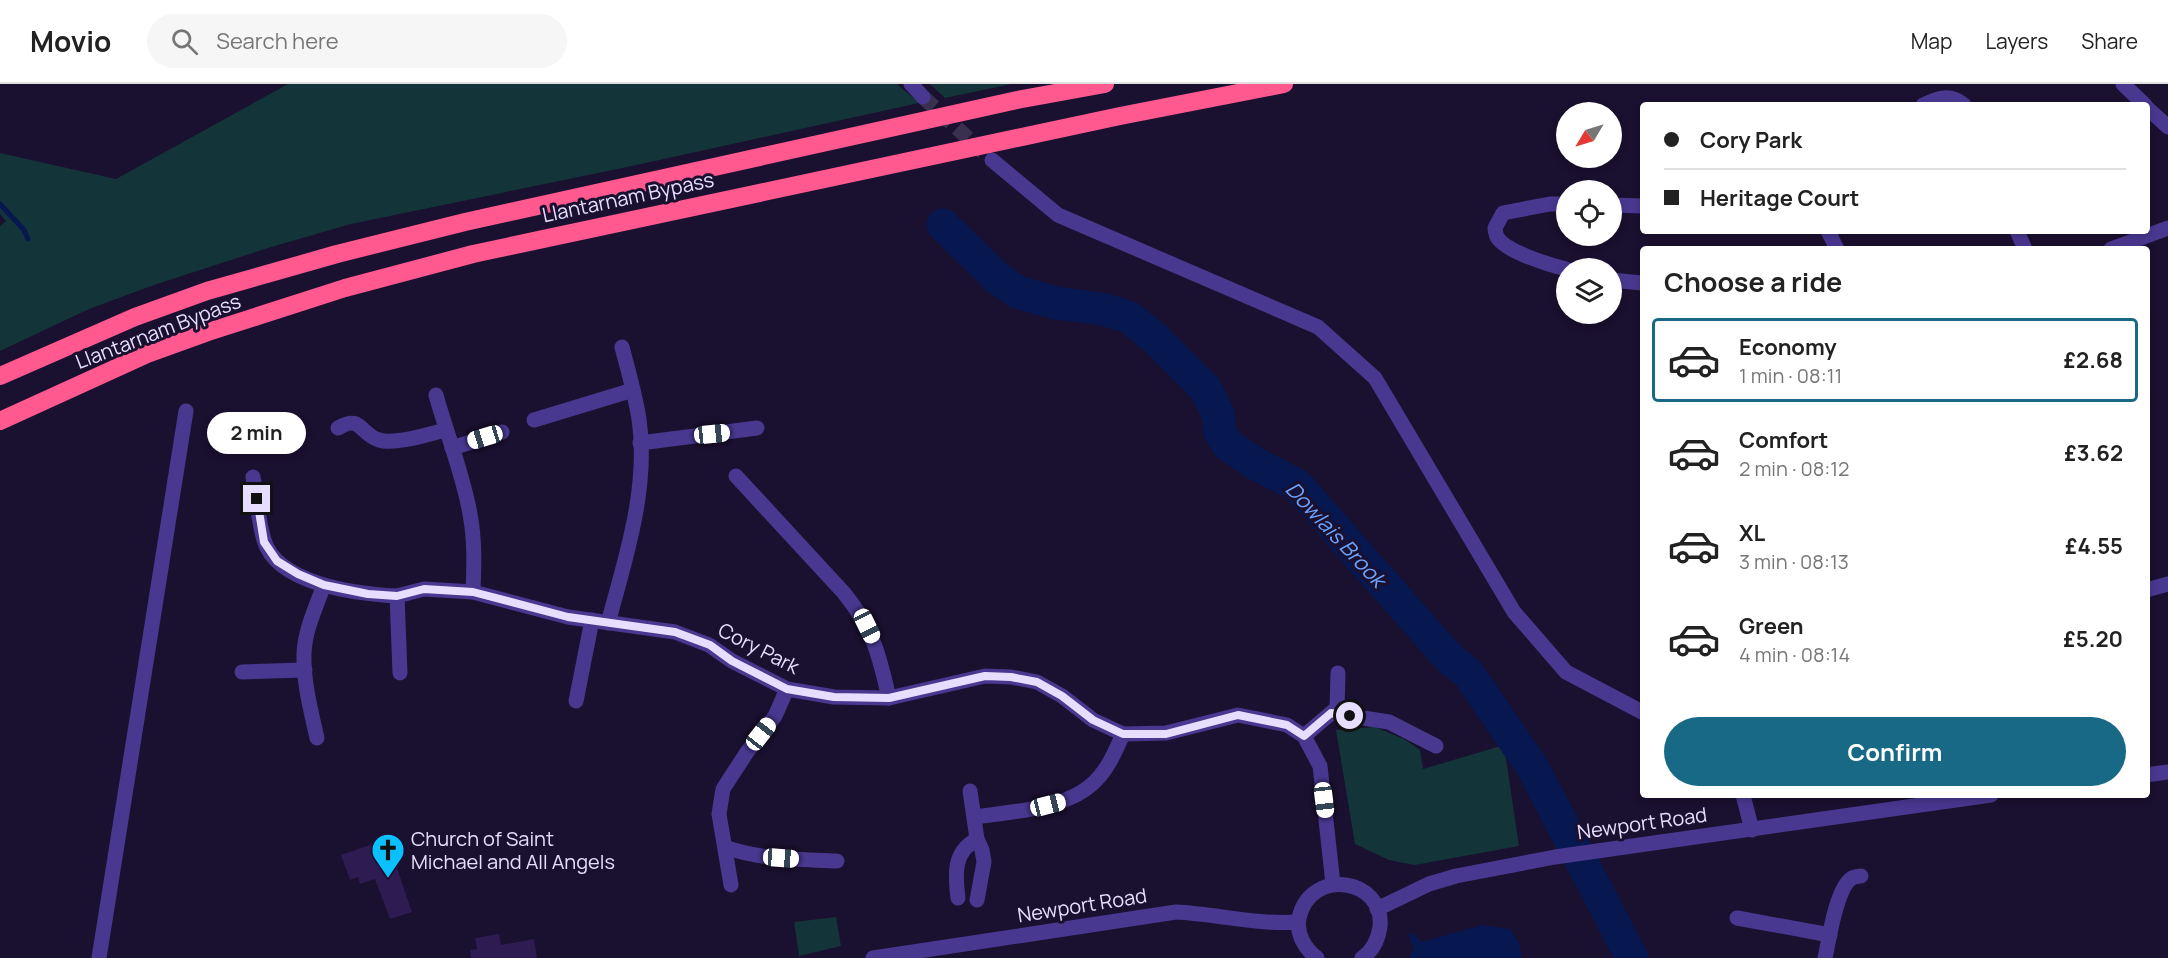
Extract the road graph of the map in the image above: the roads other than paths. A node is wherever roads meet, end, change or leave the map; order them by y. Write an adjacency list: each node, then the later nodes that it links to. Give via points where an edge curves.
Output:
1 (911, 84): 5 (street)
2 (1105, 84): 21 (highway, Llantarnam Bypass, via 465,222 337,254 207,291)
3 (1284, 84): 26 (highway, Llantarnam Bypass, via 473,254 345,288 188,339)
4 (2123, 84): 8 (street)
5 (923, 97)
6 (1929, 102): 7 (street, via 1945,97)
7 (1960, 102)
8 (2142, 102)
9 (2150, 110): 10 (street)
10 (2168, 127)
11 (992, 160): 49 (street, via 1058,215 1318,327 1375,378 1514,612 1566,672)
12 (1556, 204): 17 (street, via 1503,213 1495,228 1497,238 1510,247)
13 (1622, 205): 14 (street)
14 (1640, 206)
15 (2168, 228): 16 (street)
16 (2119, 246)
17 (1556, 266)
18 (1622, 281): 19 (street)
19 (1640, 283)
20 (622, 347): 22 (street)
21 (0, 376)
22 (633, 390): 25 (street); 31 (street)
23 (436, 395): 29 (street)
24 (186, 411): 74 (street)
25 (534, 420)
26 (0, 421)
27 (338, 428): 29 (street, via 354,422 382,441)
28 (757, 428): 31 (street)
29 (446, 430): 32 (street)
30 (502, 432): 32 (street)
31 (640, 442): 41 (street, via 636,508)
32 (452, 447): 38 (street, via 470,514)
33 (736, 476): 47 (street, via 862,617 874,639)
34 (253, 477): 36 (street, Cory Park, via 264,542 277,561)
35 (2168, 584): 37 (street)
36 (324, 585): 39 (street, Cory Park); 42 (street, via 311,618 304,652)
37 (2150, 589)
38 (473, 592): 39 (street, Cory Park, via 424,589); 40 (street, Cory Park)
39 (397, 596): 44 (street)
40 (592, 620): 41 (street, Cory Park); 48 (street)
41 (608, 623): 46 (street, Cory Park, via 675,632 710,645)
42 (305, 670): 43 (street); 53 (street)
43 (242, 672)
44 (400, 673)
45 (1338, 673): 50 (street, via 1337,708)
46 (787, 689): 47 (street, Cory Park, via 834,697); 63 (street, via 775,716 723,789 719,814)
47 (889, 698): 51 (street, Cory Park, via 985,676 1011,677 1037,682 1093,720)
48 (576, 700)
49 (1640, 711)
50 (1331, 713): 52 (street); 54 (street, via 1389,722)
51 (1123, 734): 52 (street, Cory Park, via 1166,734 1238,715 1287,725); 60 (street, via 1109,764 1091,786 1063,801)
52 (1304, 736): 66 (street, via 1320,766)
53 (317, 738)
54 (1436, 746)
55 (2168, 772): 56 (street)
56 (2150, 774)
57 (970, 791): 60 (street)
58 (1744, 798): 61 (street)
59 (1971, 798): 61 (street, Newport Road)
60 (975, 817): 62 (street)
61 (1752, 830): 70 (street, Newport Road, via 1555,856 1456,876 1429,884)
62 (978, 839): 68 (street, via 966,845 958,860); 69 (street, via 984,862)
63 (725, 848): 64 (street, via 762,856); 67 (street)
64 (837, 861)
65 (1861, 876): 73 (street, via 1844,886)
66 (1332, 884): 70 (street, via 1354,886); 72 (street, via 1309,897)
67 (731, 885)
68 (958, 898)
69 (978, 900)
70 (1377, 909): 77 (street, via 1379,935 1374,947)
71 (1737, 918): 73 (street)
72 (1299, 922): 75 (street, Newport Road, via 1278,924 1176,912); 76 (street, via 1306,947)
73 (1830, 935): 78 (street)
74 (99, 958)
75 (873, 958)
76 (1317, 958)
77 (1362, 958)
78 (1825, 958)

